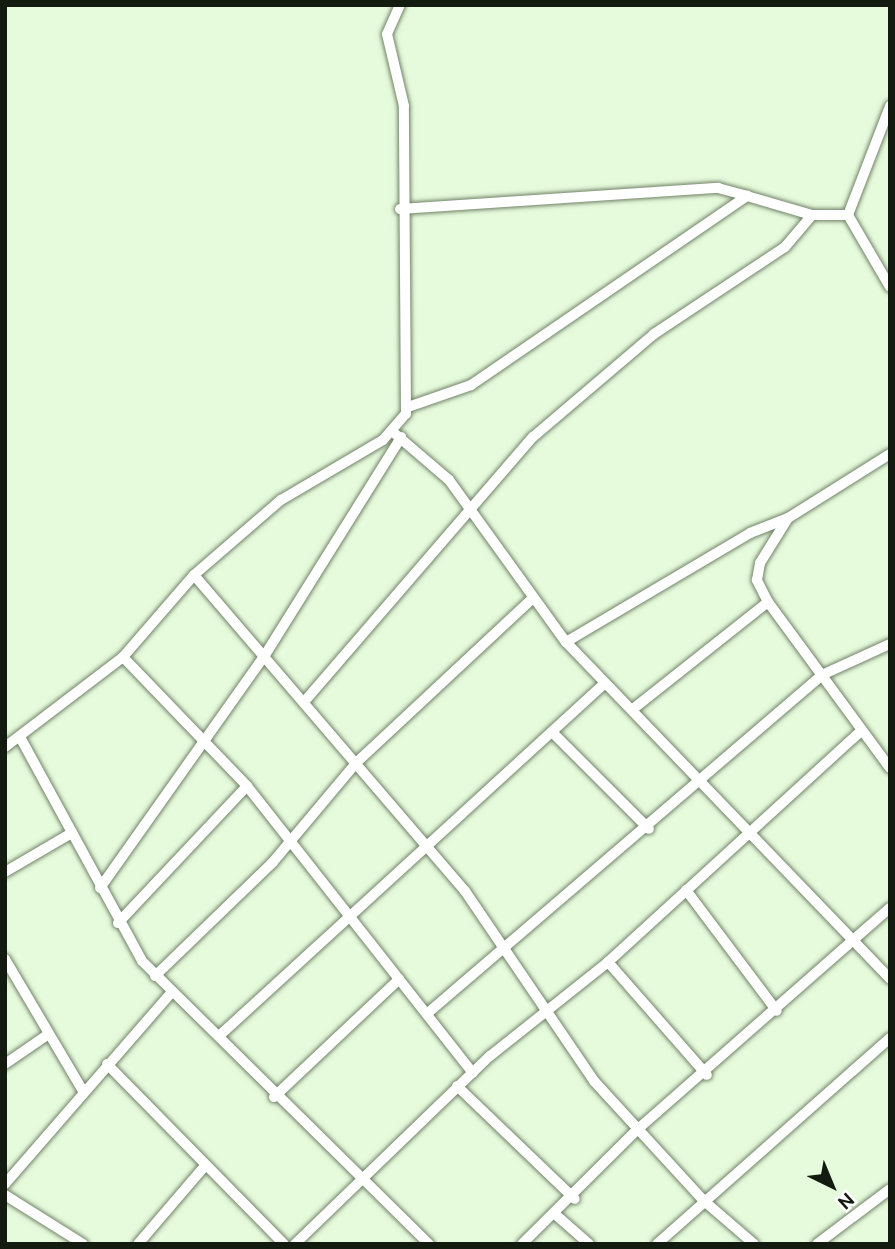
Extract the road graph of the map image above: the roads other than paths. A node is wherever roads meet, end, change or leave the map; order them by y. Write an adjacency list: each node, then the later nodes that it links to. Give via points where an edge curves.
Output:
1 (400, 5): 4 (street, via 387,34 403,98)
2 (890, 106): 6 (street)
3 (747, 195): 4 (street, via 718,188); 5 (street); 8 (street, via 471,385)
4 (400, 209): 8 (street)
5 (812, 215): 6 (street); 11 (street, via 785,247 654,334 543,429)
6 (848, 215): 7 (street)
7 (890, 287)
8 (408, 407): 9 (street)
9 (397, 434): 11 (street, via 430,459); 13 (street, via 291,492); 18 (street)
10 (890, 454): 12 (street)
11 (473, 511): 14 (street); 22 (street, via 383,605)
12 (788, 518): 15 (street, via 760,563 757,580); 16 (street, via 750,533)
13 (194, 575): 18 (street); 19 (street)
14 (532, 599): 16 (street); 29 (street)
15 (768, 602): 20 (street); 23 (street)
16 (566, 642): 21 (street)
17 (890, 643): 20 (street)
18 (265, 655): 22 (street); 27 (street)
19 (123, 657): 26 (street); 27 (street)
20 (822, 675): 24 (street); 31 (street)
21 (604, 684): 23 (street); 25 (street)
22 (304, 702): 29 (street)
23 (633, 709): 31 (street)
24 (861, 731): 30 (street); 34 (street)
25 (552, 732): 33 (street); 37 (street)
26 (20, 737): 28 (street); 35 (street)
27 (203, 741): 32 (street); 39 (street)
28 (5, 747)
29 (356, 763): 36 (street); 37 (street)
30 (890, 768)
31 (704, 780): 33 (street); 34 (street)
32 (247, 786): 36 (street); 43 (street)
33 (649, 829): 45 (street)
34 (751, 832): 40 (street); 44 (street)
35 (70, 834): 38 (street); 39 (street)
36 (288, 844): 42 (street); 48 (street)
37 (426, 848): 42 (street); 45 (street)
38 (5, 872)
39 (100, 888): 43 (street)
40 (686, 890): 47 (street); 54 (street)
41 (890, 908): 44 (street)
42 (346, 914): 50 (street); 57 (street)
43 (118, 923): 48 (street)
44 (854, 941): 51 (street); 54 (street)
45 (503, 947): 53 (street); 55 (street)
46 (5, 959): 49 (street)
47 (608, 962): 53 (street); 62 (street)
48 (155, 976): 52 (street)
49 (9, 978): 56 (street)
50 (399, 979): 55 (street); 65 (street)
51 (890, 979)
52 (172, 993): 57 (street); 60 (street)
53 (543, 1009): 61 (street); 66 (street)
54 (778, 1010): 62 (street)
55 (429, 1012): 61 (street)
56 (47, 1035): 59 (street); 64 (street)
57 (219, 1036): 65 (street)
58 (890, 1038): 73 (street)
59 (5, 1064)
60 (107, 1064): 64 (street); 67 (street)
61 (473, 1073): 63 (street)
62 (706, 1075): 66 (street)
63 (457, 1086): 68 (street); 72 (street)
64 (83, 1091): 69 (street)
65 (274, 1097): 68 (street)
66 (638, 1129): 72 (street); 73 (street)
67 (204, 1167): 75 (street); 77 (street)
68 (363, 1177): 75 (street); 78 (street)
69 (5, 1184)
70 (890, 1189): 83 (street)
71 (5, 1195): 76 (street)
72 (575, 1199): 74 (street)
73 (703, 1200): 81 (street); 82 (street)
74 (556, 1215): 79 (street); 80 (street)
75 (286, 1243)
76 (83, 1244)
77 (138, 1244)
78 (429, 1244)
79 (522, 1244)
80 (589, 1244)
81 (657, 1244)
82 (754, 1244)
83 (817, 1244)

